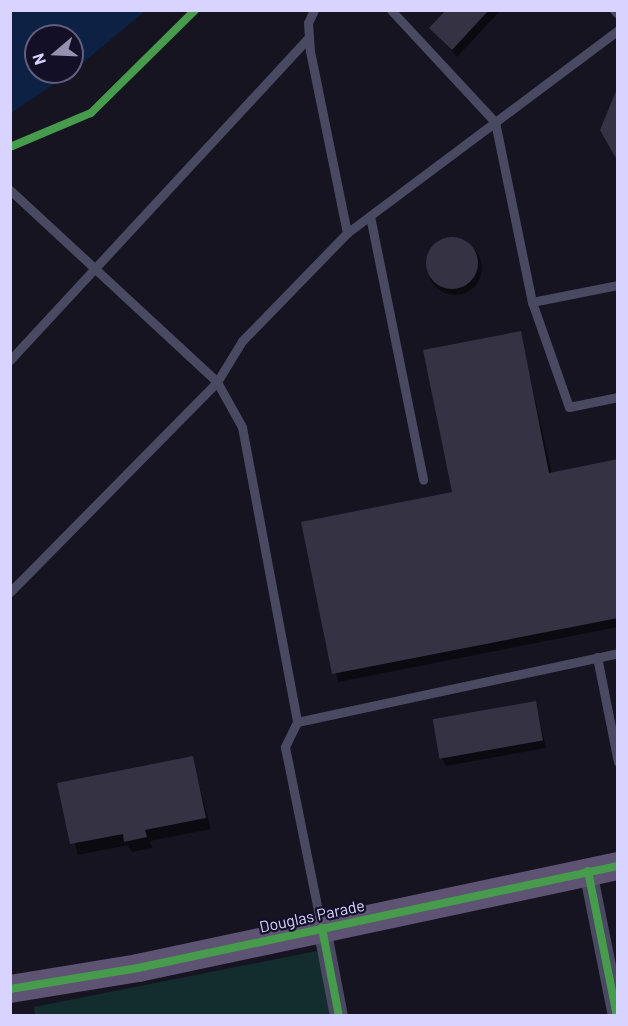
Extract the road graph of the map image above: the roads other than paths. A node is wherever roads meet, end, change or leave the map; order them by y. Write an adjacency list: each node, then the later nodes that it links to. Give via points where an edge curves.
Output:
1 (314, 10): 6 (lane)
2 (391, 10): 7 (lane)
3 (614, 10): 4 (lane)
4 (618, 14)
5 (618, 30): 7 (lane)
6 (309, 37): 10 (lane); 11 (lane)
7 (495, 122): 9 (lane); 13 (lane)
8 (10, 190): 11 (lane)
9 (370, 216): 10 (lane); 17 (lane)
10 (347, 233): 15 (lane, via 242,341)
11 (95, 264): 14 (lane); 15 (lane)
12 (618, 285): 13 (lane)
13 (532, 302): 16 (lane, via 569,407)
14 (10, 360)
15 (217, 382): 18 (lane); 21 (lane, via 242,427)
16 (618, 397)
17 (423, 480)
18 (10, 592)
19 (618, 653): 20 (lane)
20 (597, 657): 21 (lane); 22 (lane)
21 (297, 722): 25 (lane, via 285,747)
22 (618, 762)
23 (618, 866): 24 (main road, Douglas Parade)
24 (588, 871): 25 (main road, Douglas Parade); 28 (street)
25 (322, 928): 26 (main road, Douglas Parade); 27 (street)
26 (10, 989)
27 (339, 1016)
28 (617, 1016)

